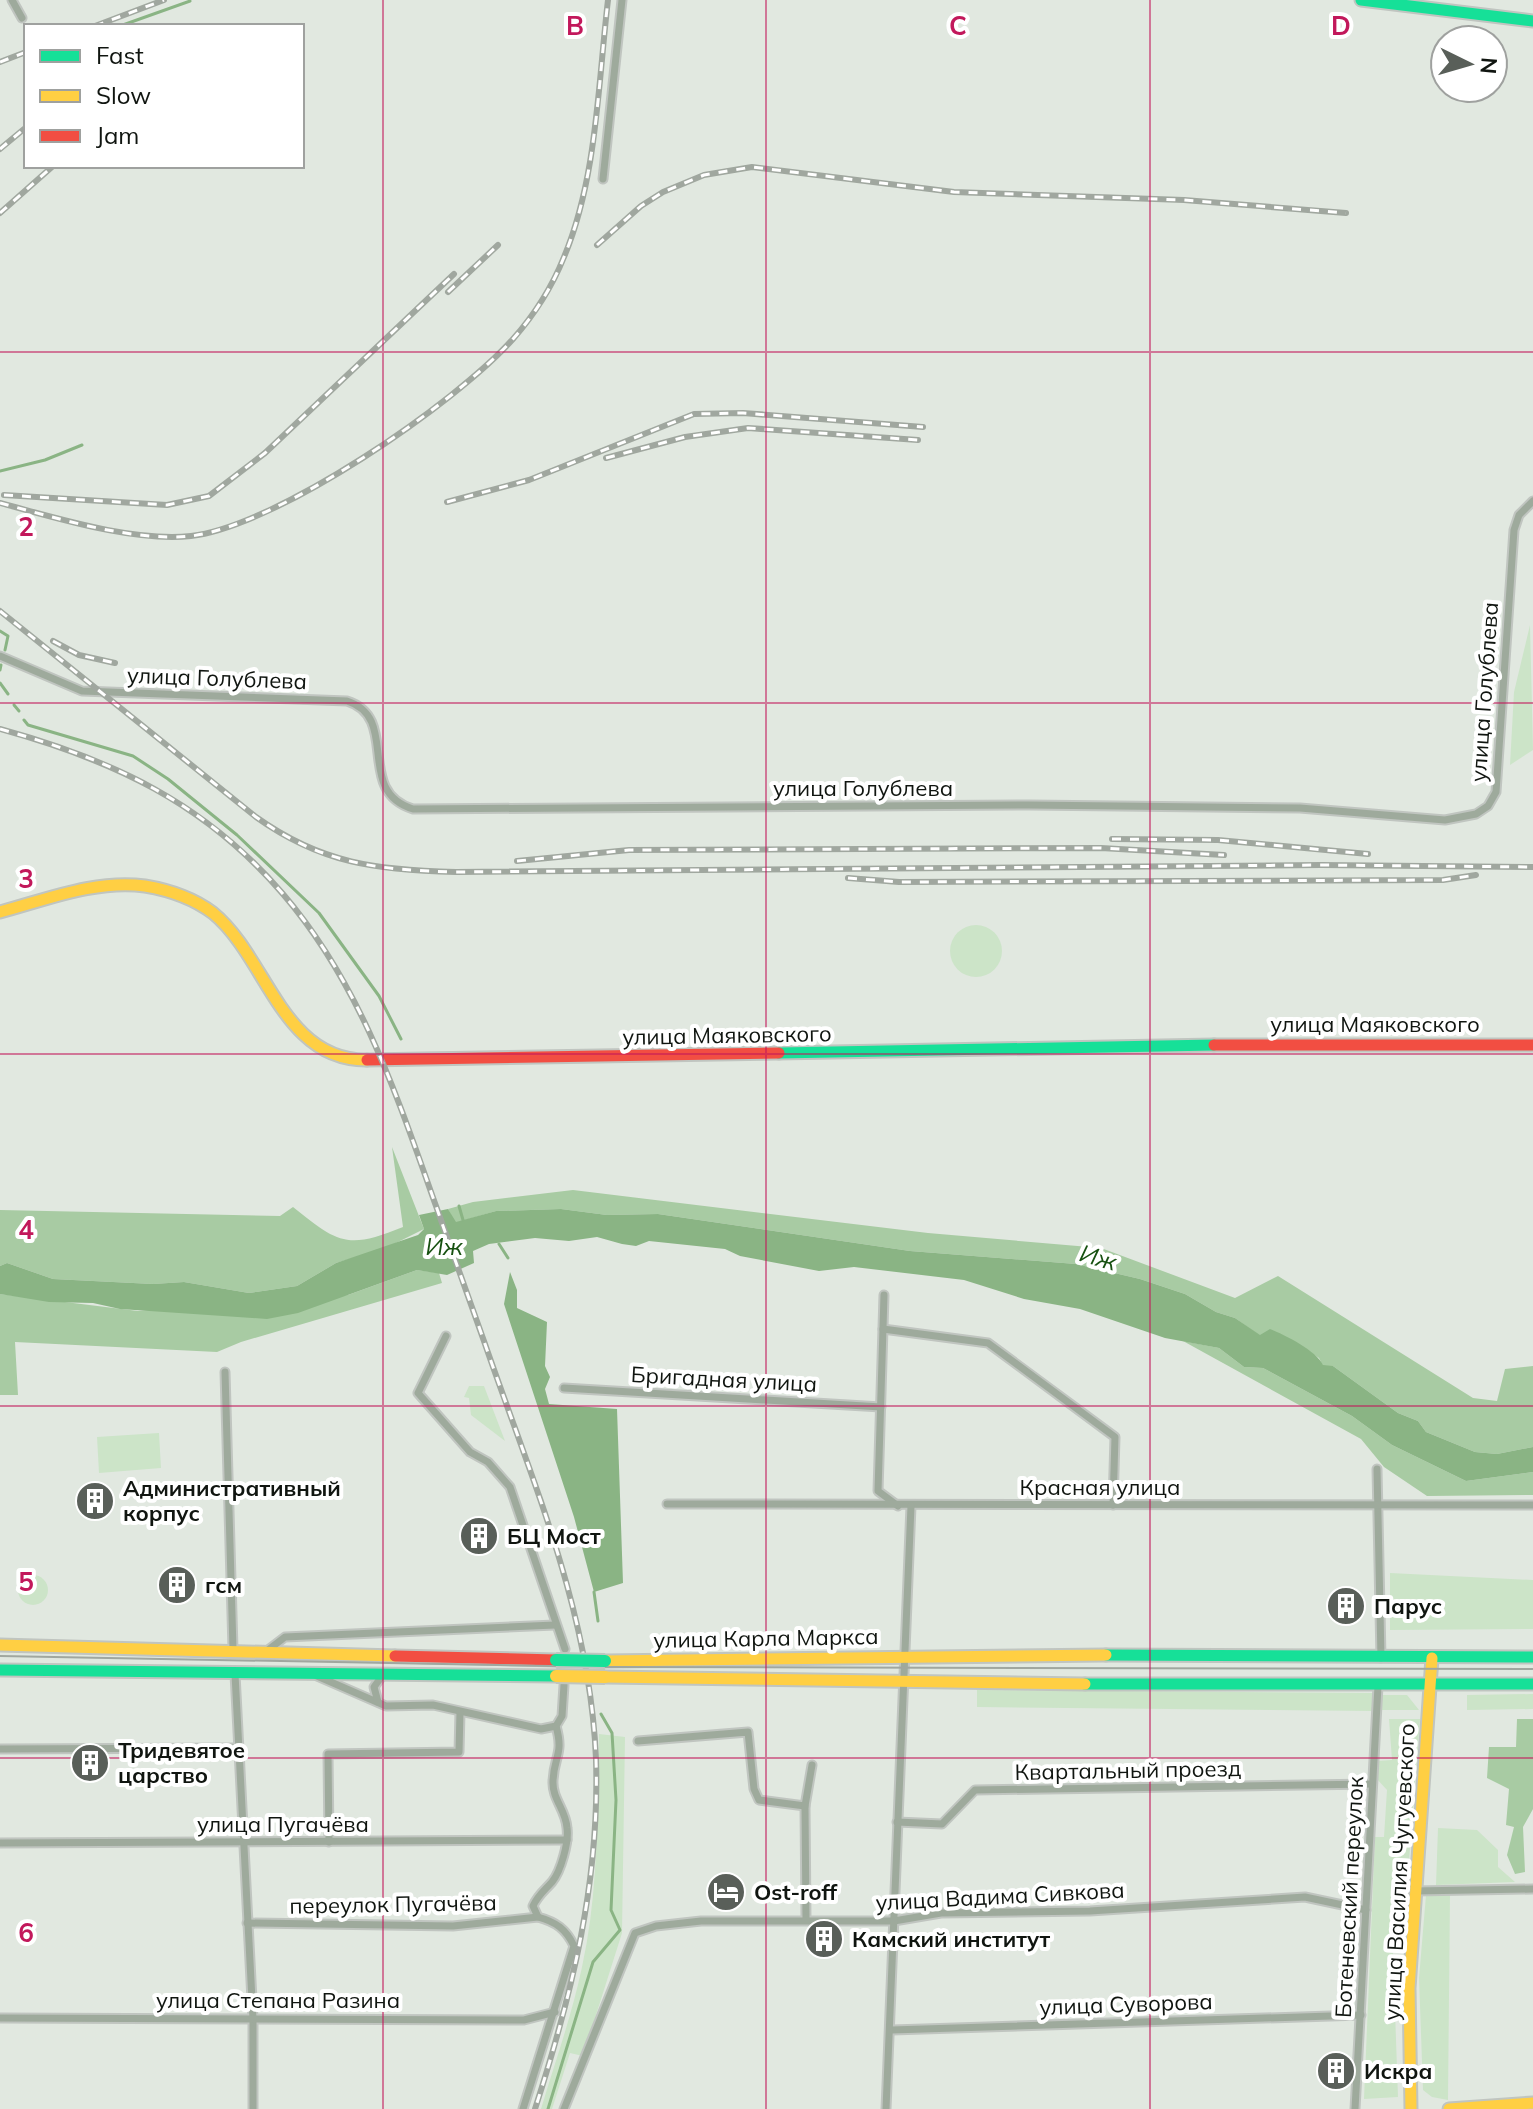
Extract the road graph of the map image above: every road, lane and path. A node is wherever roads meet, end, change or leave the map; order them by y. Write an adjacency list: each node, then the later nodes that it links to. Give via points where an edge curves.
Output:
1 (12, 0): 4 (street)
2 (622, 0): 6 (street)
3 (1361, 0): 5 (main road)
4 (22, 18)
5 (1533, 21)
6 (603, 179)
7 (1533, 501): 8 (street, улица Голублева, via 1519,515 1514,530 1496,792 1488,806 1461,819 1300,808 413,809 389,797 374,729 358,705 82,691)
8 (0, 656)
9 (0, 912): 10 (main road, улица Маяковского, via 121,885 146,886 190,900 228,926 281,1010 308,1041 353,1060 1284,1044)
10 (1533, 1045)
11 (884, 1295): 12 (street)
12 (883, 1329): 16 (street); 20 (street, via 988,1343 1115,1437)
13 (446, 1336): 24 (street, via 418,1393 470,1452 488,1462 510,1487)
14 (225, 1372): 26 (street)
15 (564, 1388): 16 (street, Бригадная улица)
16 (881, 1407): 22 (street, via 878,1491)
17 (1377, 1469): 19 (street)
18 (667, 1504): 22 (street, Красная улица)
19 (1377, 1504): 20 (street, Красная улица); 21 (street, Красная улица); 31 (street)
20 (1113, 1505): 23 (street, Красная улица)
21 (1533, 1505)
22 (898, 1506): 23 (street, Красная улица)
23 (911, 1506): 29 (street)
24 (555, 1625): 27 (street, via 285,1637); 28 (street)
25 (0, 1645): 26 (main road, улица Карла Маркса)
26 (233, 1649): 27 (main road, улица Карла Маркса); 35 (main road)
27 (266, 1652): 28 (main road, улица Карла Маркса)
28 (560, 1654): 29 (main road, улица Карла Маркса, bridge, via 605,1661)
29 (905, 1656): 31 (main road, улица Карла Маркса); 38 (street)
30 (1533, 1657): 32 (main road, улица Карла Маркса)
31 (1381, 1658): 32 (main road, улица Карла Маркса)
32 (1432, 1658): 41 (main road, улица Василия Чугуевского)
33 (0, 1670): 35 (main road, улица Карла Маркса)
34 (308, 1672): 35 (main road, улица Карла Маркса); 36 (main road, улица Карла Маркса); 42 (street)
35 (235, 1674): 46 (street)
36 (395, 1674): 37 (main road, улица Карла Маркса); 42 (street, via 377,1680)
37 (560, 1681): 38 (main road, улица Карла Маркса, bridge); 44 (street, via 562,1716)
38 (904, 1681): 40 (main road, улица Карла Маркса); 51 (street)
39 (1533, 1684): 41 (main road, улица Карла Маркса)
40 (1378, 1686): 41 (main road, улица Карла Маркса); 49 (street, Ботеневский переулок)
41 (1431, 1686): 57 (main road, улица Василия Чугуевского)
42 (378, 1702): 43 (street)
43 (460, 1712): 44 (street, via 541,1729); 53 (street, via 459,1752 328,1754)
44 (556, 1726): 52 (street, via 562,1748 553,1796 567,1826)
45 (638, 1741): 50 (street, via 748,1732 759,1800)
46 (239, 1748): 47 (street); 55 (street)
47 (0, 1749)
48 (812, 1765): 50 (street)
49 (1372, 1784): 51 (street, Квартальный проезд, via 975,1790 942,1824); 58 (street, Ботеневский переулок)
50 (805, 1806): 60 (street)
51 (897, 1822): 61 (street)
52 (567, 1840): 53 (street, улица Пугачёва); 59 (street, via 555,1879 533,1906)
53 (329, 1842): 55 (street, улица Пугачёва)
54 (0, 1843): 55 (street, улица Пугачёва)
55 (243, 1843): 62 (street)
56 (1533, 1889): 57 (street)
57 (1415, 1891): 74 (main road, улица Василия Чугуевского, via 1409,1988)
58 (1366, 1910): 61 (street, улица Вадима Сивкова, via 1305,1897 1090,1911 941,1913); 64 (street, Ботеневский переулок)
59 (538, 1917): 62 (street, переулок Пугачёва, via 453,1926); 63 (street, via 568,1932 574,1946)
60 (806, 1920): 61 (street, улица Вадима Сивкова); 71 (street, улица Вадима Сивкова, via 701,1921 635,1933)
61 (894, 1921): 67 (street)
62 (247, 1923): 66 (street)
63 (555, 2012): 66 (street, улица Степана Разина, via 524,2020); 70 (street)
64 (1361, 2015): 67 (street, улица Суворова); 73 (street, Ботеневский переулок)
65 (0, 2018): 66 (street, улица Степана Разина)
66 (253, 2019): 69 (street)
67 (892, 2030): 72 (street)
68 (1533, 2103): 75 (main road)
69 (253, 2109)
70 (523, 2109)
71 (564, 2109)
72 (886, 2109)
73 (1355, 2109)
74 (1411, 2109)
75 (1449, 2109)

